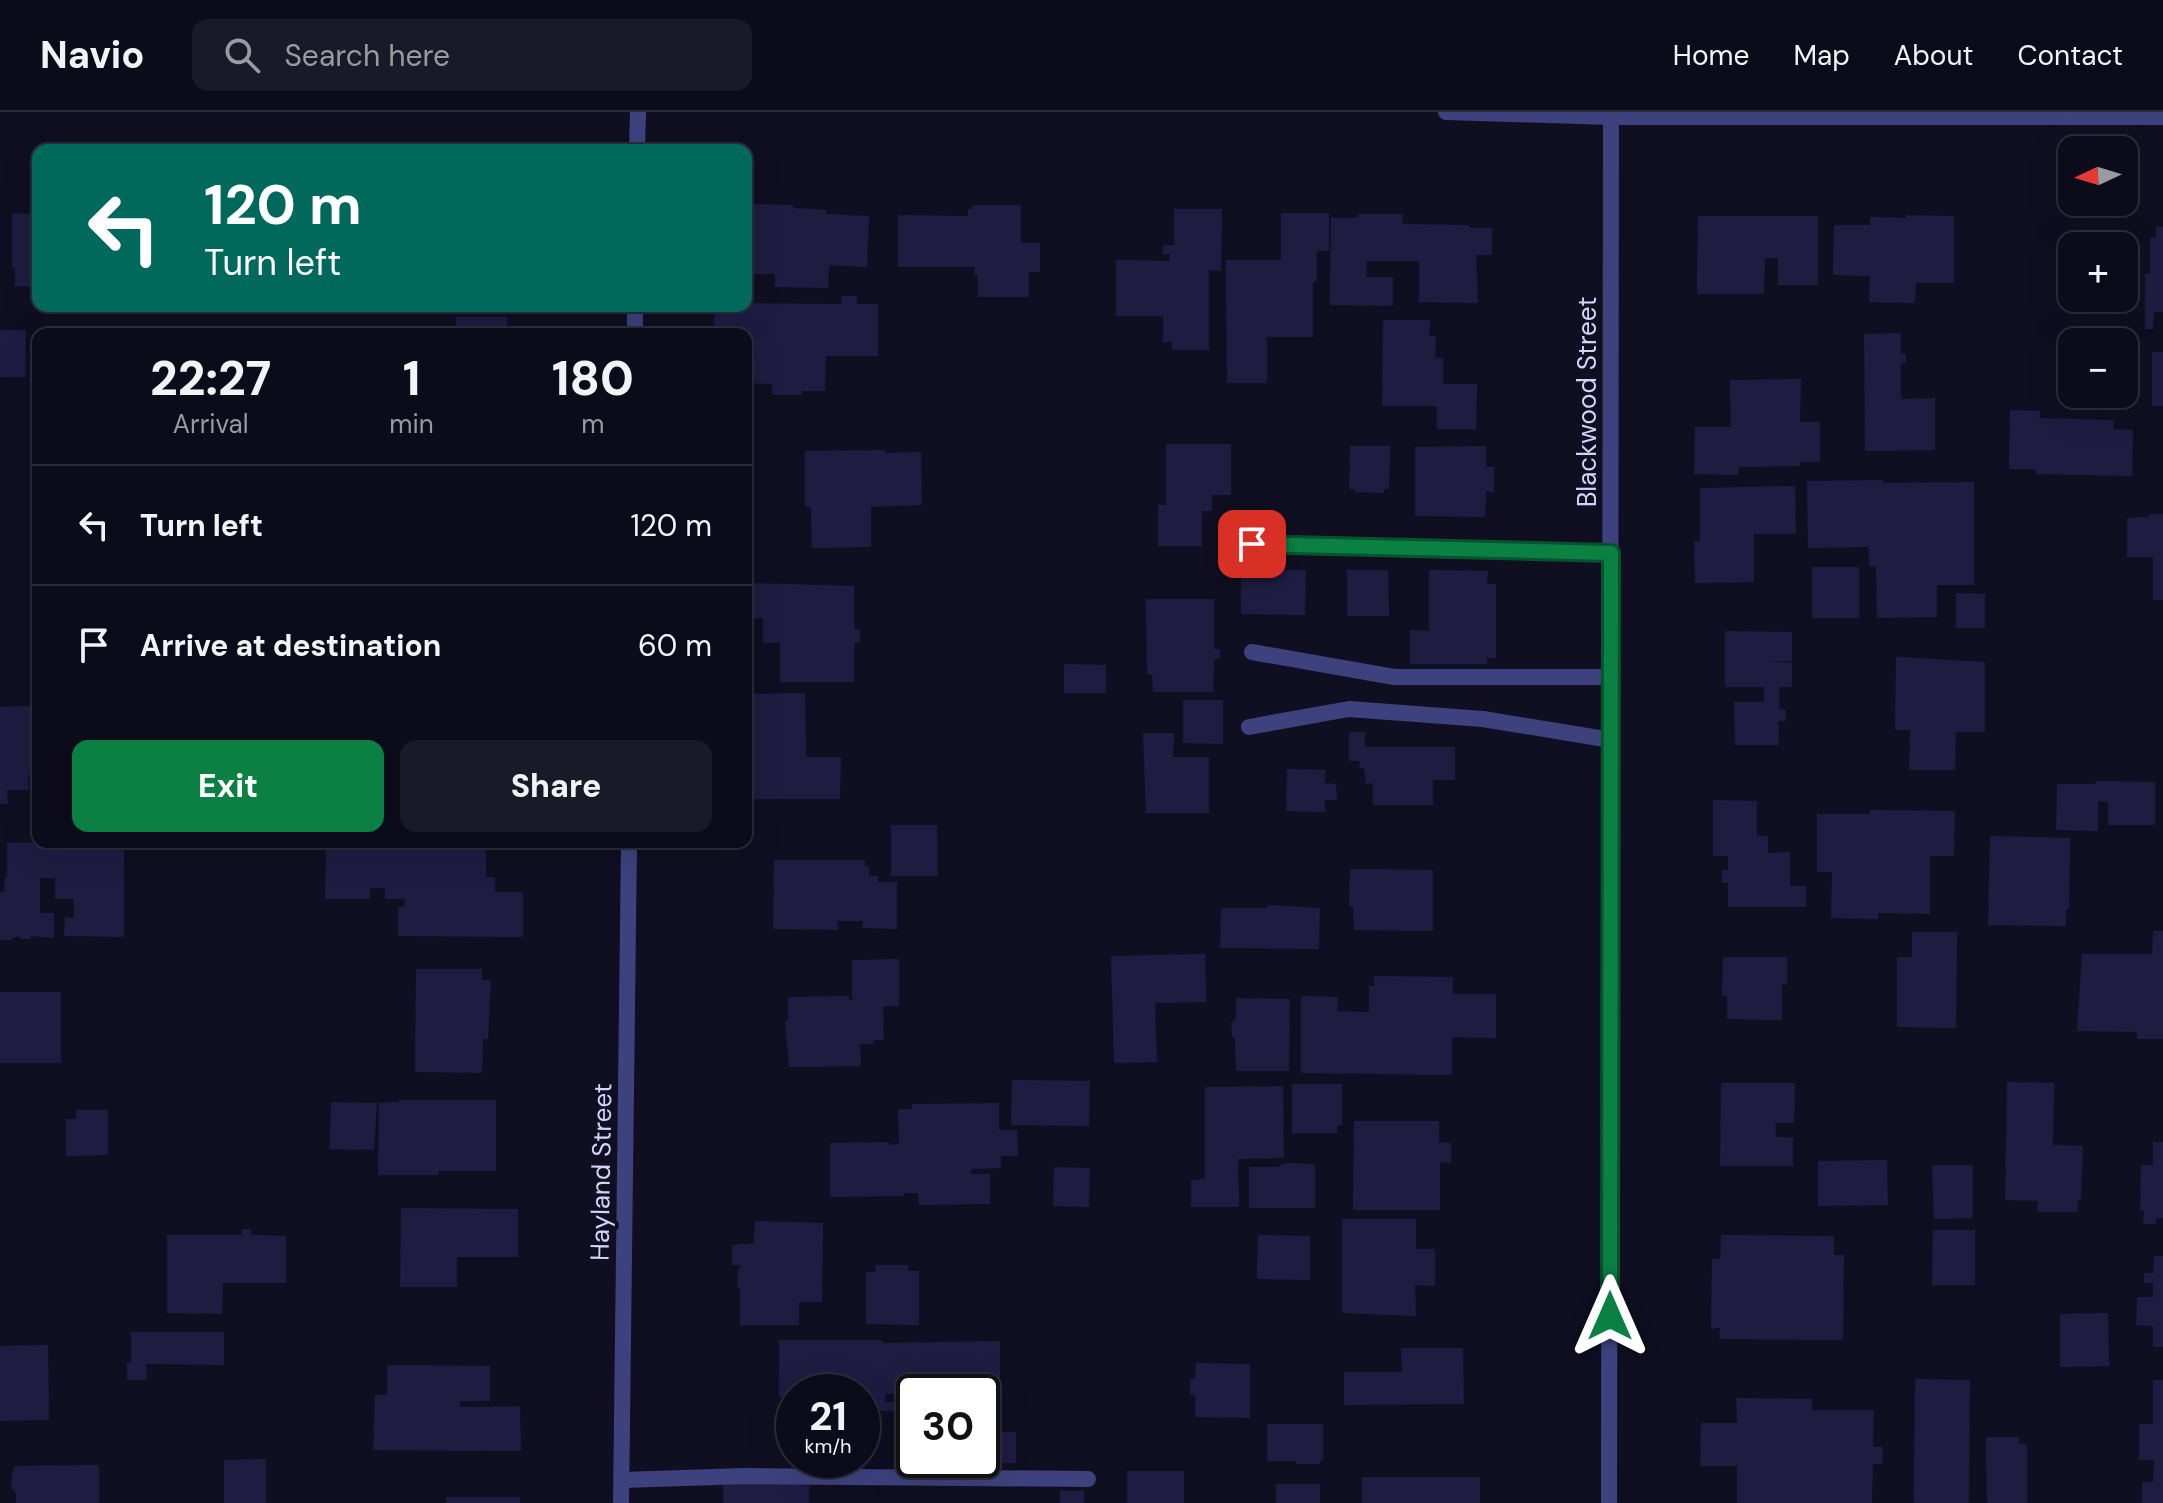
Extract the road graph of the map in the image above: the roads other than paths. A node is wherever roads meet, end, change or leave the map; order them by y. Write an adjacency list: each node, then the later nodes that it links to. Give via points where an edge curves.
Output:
1 (638, 112): 5 (street)
2 (1446, 112): 3 (street)
3 (1611, 114): 4 (street); 7 (street, Blackwood Street)
4 (2163, 117)
5 (637, 144)
6 (1252, 544): 7 (street)
7 (1611, 553): 9 (street, Blackwood Street)
8 (1252, 652): 9 (street, via 1394,677)
9 (1610, 677): 11 (street, Blackwood Street)
10 (1249, 727): 11 (street, via 1349,709 1483,719)
11 (1611, 740): 16 (street, Blackwood Street)
12 (629, 848): 14 (street, Hayland Street)
13 (1088, 1479): 14 (street)
14 (622, 1480): 15 (street, Hayland Street)
15 (621, 1503)
16 (1609, 1503)

